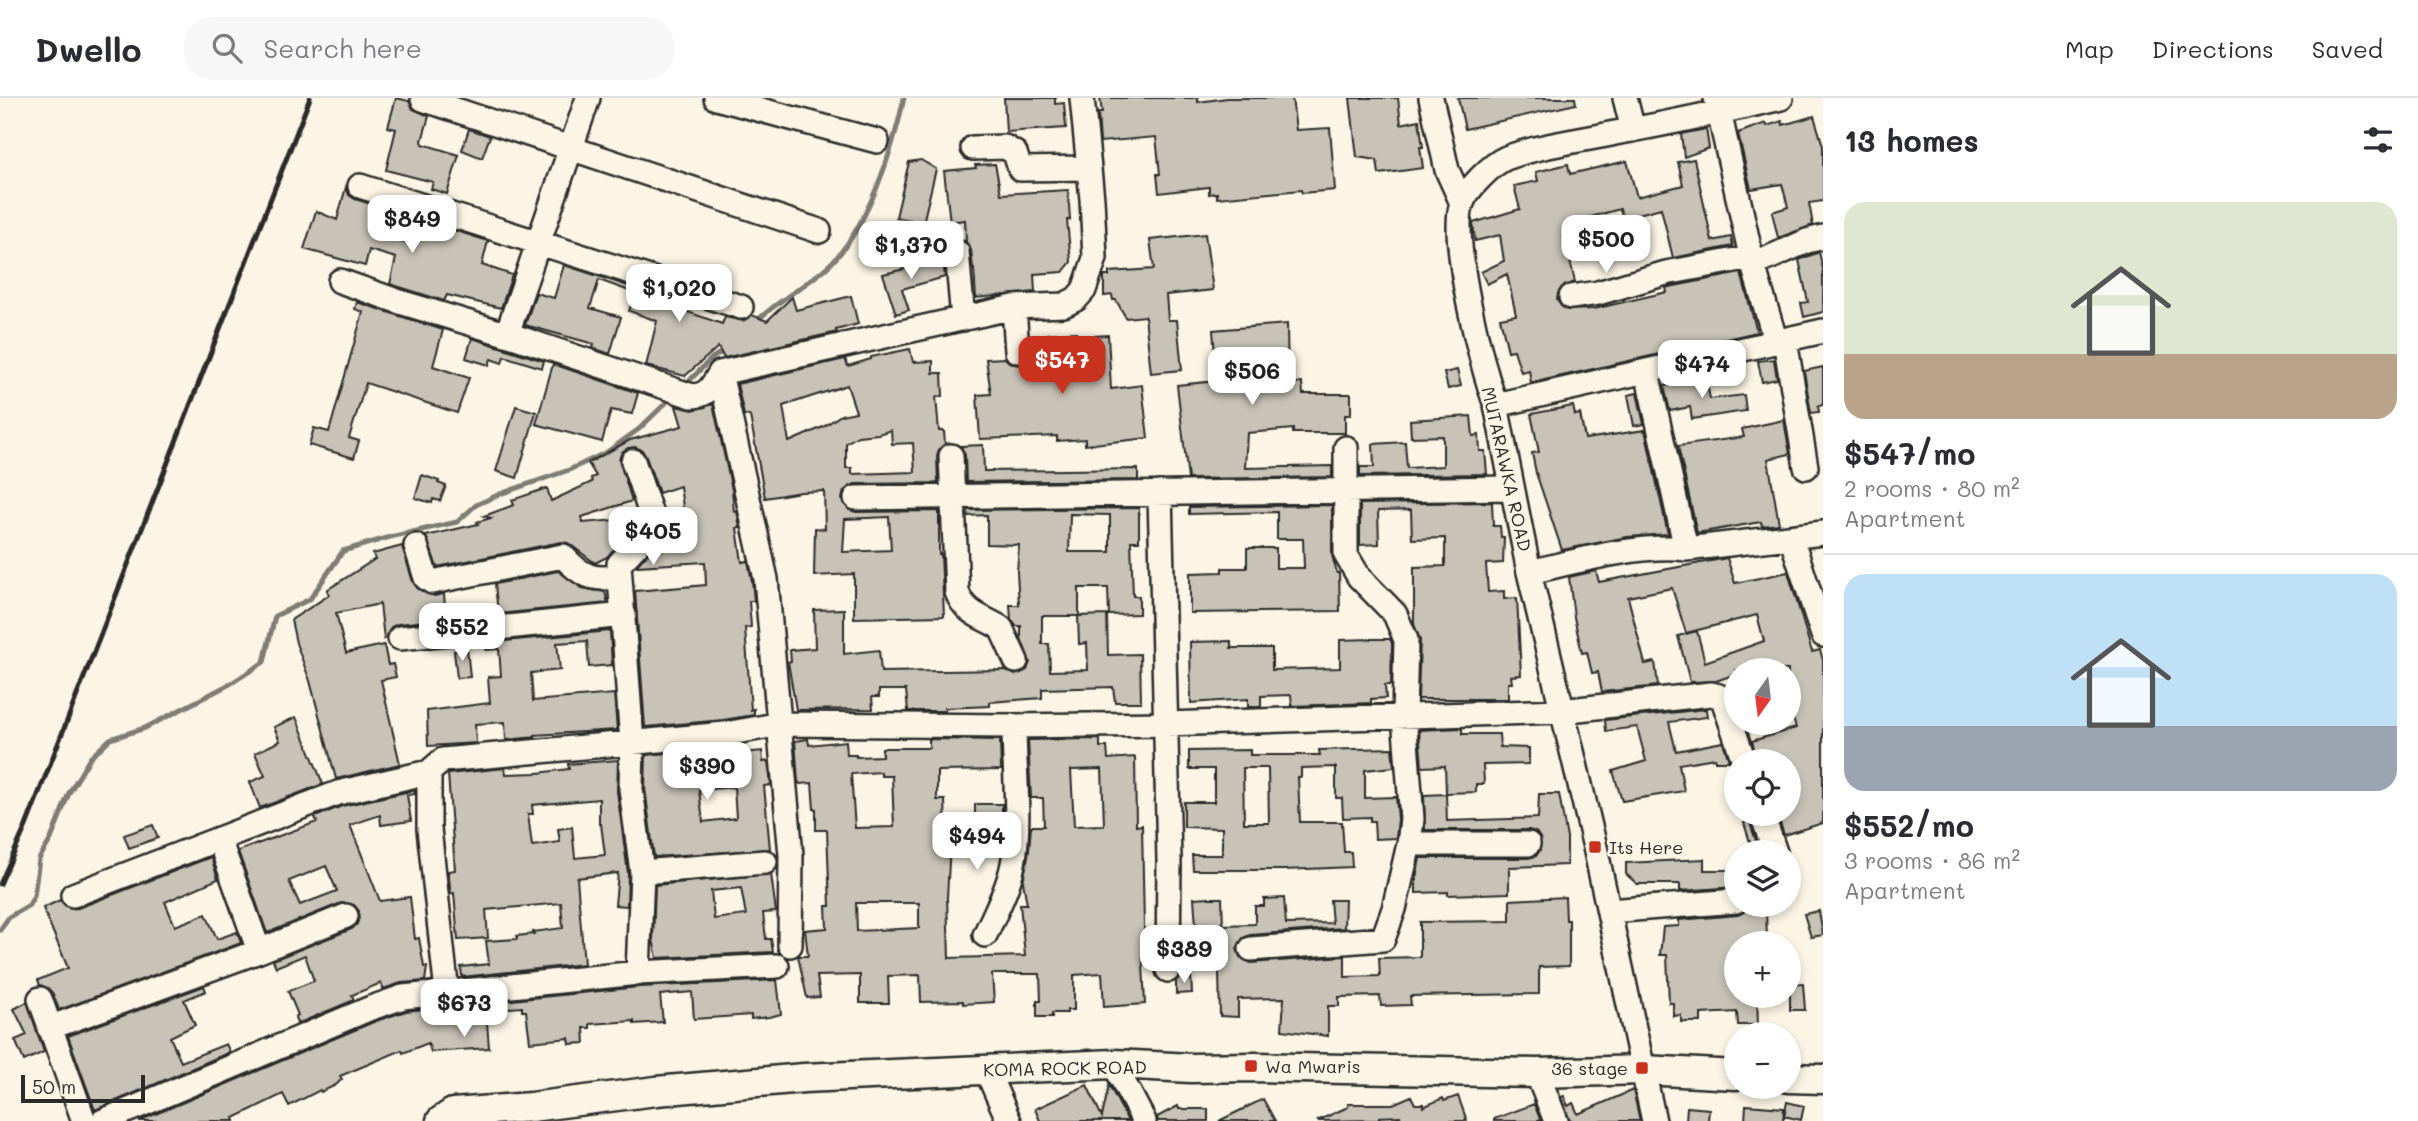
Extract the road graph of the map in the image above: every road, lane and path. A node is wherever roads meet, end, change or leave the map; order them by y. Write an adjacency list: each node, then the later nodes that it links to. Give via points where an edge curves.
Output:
1 (588, 98): 12 (street)
2 (716, 98): 10 (street)
3 (1082, 98): 13 (street)
4 (1431, 98): 15 (street, via 1447,170)
5 (1625, 98): 9 (street)
6 (1781, 98): 8 (street)
7 (423, 99): 12 (street)
8 (1718, 105): 9 (street); 20 (street)
9 (1633, 130): 15 (street, via 1504,159 1479,179)
10 (877, 141)
11 (973, 148): 13 (street, via 1005,147 1015,153 1020,169)
12 (571, 149): 16 (street); 18 (street)
13 (1088, 168): 24 (street, via 1095,258 1084,290 1064,305)
14 (360, 186): 18 (street)
15 (1462, 203): 32 (street, MUTARAWKA ROAD, via 1459,232 1470,309)
16 (819, 231)
17 (1823, 237): 20 (street)
18 (540, 242): 23 (street); 27 (street)
19 (957, 252): 25 (street)
20 (1752, 261): 22 (street, via 1666,273); 28 (street)
21 (340, 281): 27 (street)
22 (1571, 297)
23 (741, 307)
24 (1014, 307): 25 (street); 29 (street)
25 (963, 319): 31 (street)
26 (1823, 331): 28 (street)
27 (507, 334): 31 (street, via 700,396 709,392)
28 (1780, 341): 30 (street); 34 (street)
29 (1017, 351)
30 (1647, 372): 32 (street); 45 (street)
31 (720, 373): 54 (street, via 766,579)
32 (1496, 405): 37 (street, MUTARAWKA ROAD)
33 (1346, 448): 38 (street)
34 (1811, 451)
35 (951, 456): 40 (street)
36 (633, 461): 47 (street, via 654,523 619,564)
37 (1511, 488): 38 (street); 46 (street, MUTARAWKA ROAD)
38 (1345, 491): 39 (street); 53 (street, via 1349,563 1395,614 1405,632)
39 (1160, 493): 40 (street); 55 (street)
40 (952, 496): 41 (street); 51 (street, via 960,602 975,616 1001,628)
41 (856, 498)
42 (1823, 533): 43 (street)
43 (1791, 537): 45 (street); 49 (street)
44 (416, 546): 47 (street, via 426,578 432,582 563,556 577,571 595,579)
45 (1686, 549): 46 (street, via 1601,556)
46 (1530, 572): 52 (street, MUTARAWKA ROAD)
47 (619, 576): 48 (street)
48 (624, 615): 50 (street); 57 (street)
49 (1823, 635)
50 (400, 638)
51 (1016, 662)
52 (1561, 711): 53 (street); 58 (street, via 1711,694 1724,702); 67 (street, MUTARAWKA ROAD)
53 (1404, 716): 55 (street); 61 (street, via 1412,819)
54 (780, 724): 56 (street); 57 (street); 70 (street, via 792,855)
55 (1165, 724): 56 (street); 74 (street)
56 (1014, 726): 69 (street, via 1014,861)
57 (632, 743): 59 (street, via 443,760); 64 (street, via 631,789)
58 (1740, 749)
59 (429, 772): 60 (street, via 338,793); 76 (street, via 429,829)
60 (219, 839): 65 (street); 72 (street)
61 (1409, 844): 62 (street); 71 (street, via 1384,939)
62 (1528, 844)
63 (765, 862): 64 (street)
64 (642, 872): 75 (street)
65 (73, 895)
66 (1724, 902): 67 (street)
67 (1609, 911): 81 (street, MUTARAWKA ROAD)
68 (346, 916): 72 (street)
69 (985, 934)
70 (790, 945)
71 (1251, 949)
72 (259, 951): 78 (street)
73 (777, 966): 75 (street)
74 (1168, 970)
75 (638, 973): 76 (street)
76 (447, 993): 87 (street, via 403,997 371,1008)
77 (40, 999): 78 (street)
78 (49, 1028): 86 (street)
79 (1114, 1064): 80 (main road, KOMA ROCK ROAD); 82 (main road, KOMA ROCK ROAD); 90 (street)
80 (986, 1069): 88 (main road, KOMA ROCK ROAD, via 656,1091 453,1113); 89 (street)
81 (1644, 1070): 82 (main road, KOMA ROCK ROAD); 83 (main road, KOMA ROCK ROAD); 92 (street, MUTARAWKA ROAD)
82 (1537, 1073): 91 (street)
83 (1724, 1074)
84 (1801, 1078): 85 (main road)
85 (1823, 1079)
86 (84, 1121)
87 (103, 1121)
88 (441, 1121)
89 (1009, 1121)
90 (1144, 1121)
91 (1556, 1121)
92 (1654, 1121)

